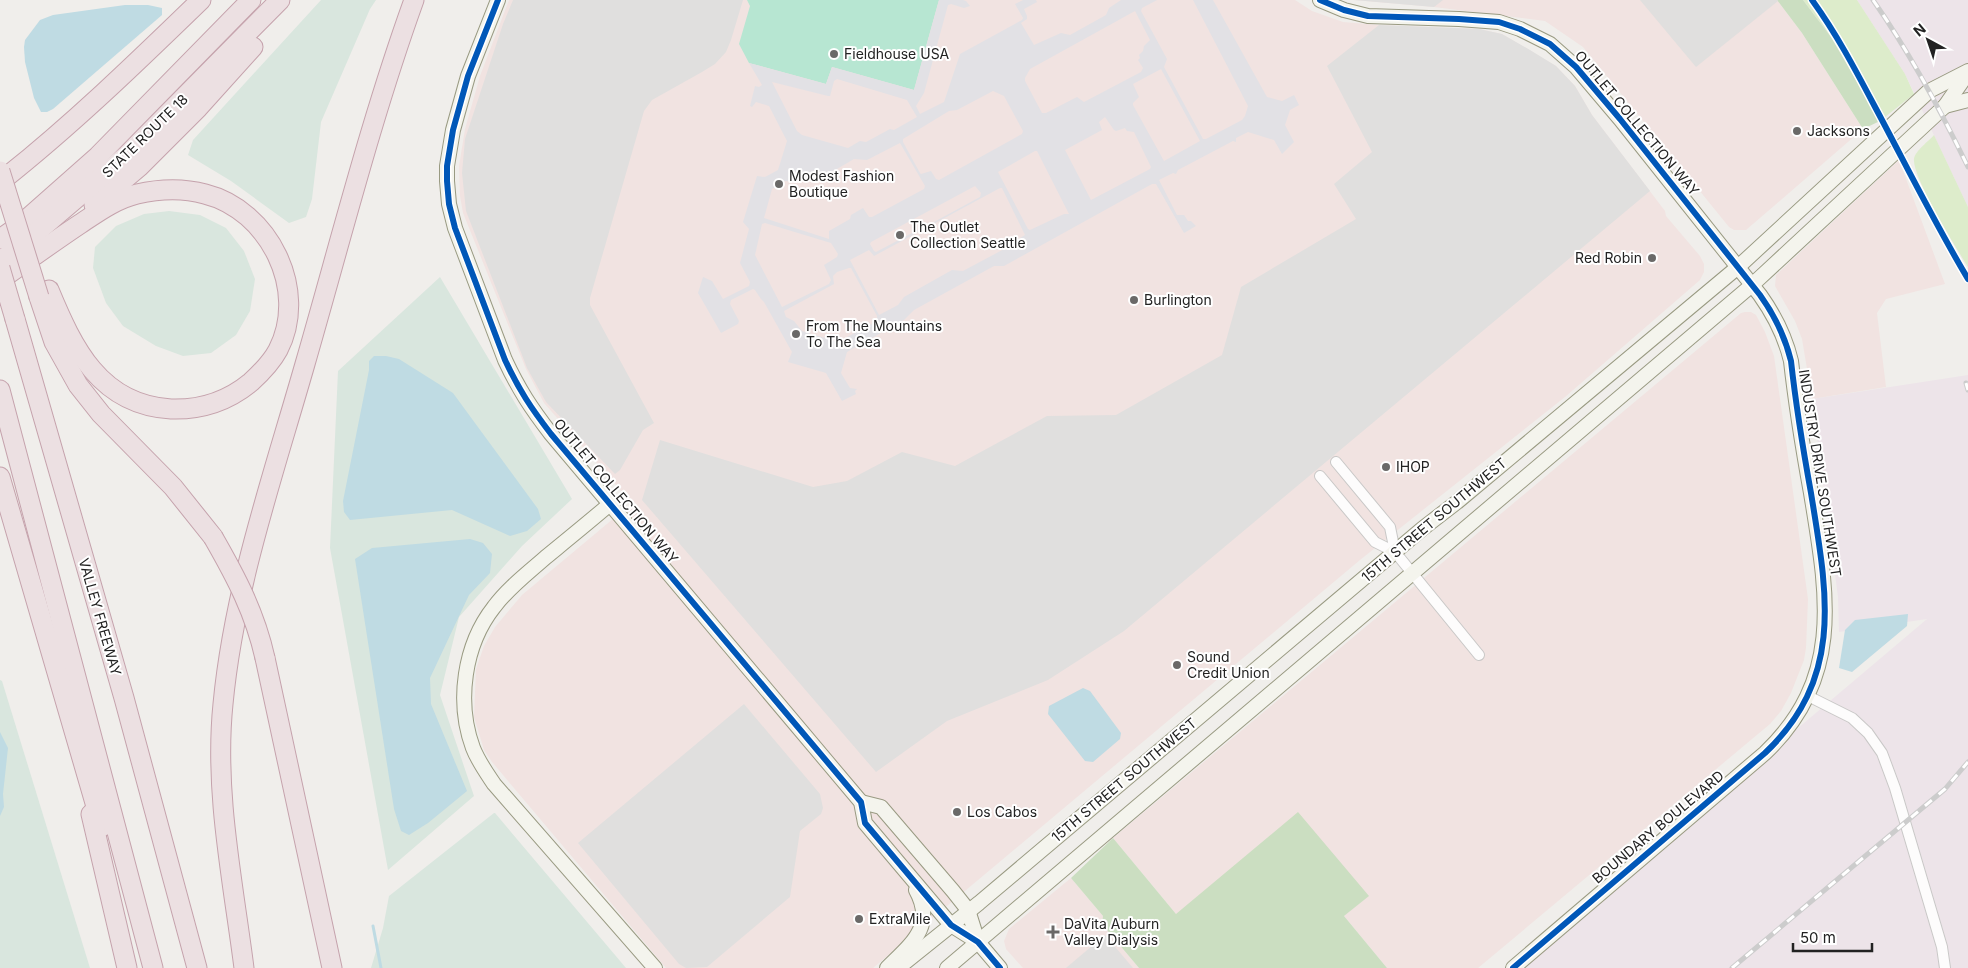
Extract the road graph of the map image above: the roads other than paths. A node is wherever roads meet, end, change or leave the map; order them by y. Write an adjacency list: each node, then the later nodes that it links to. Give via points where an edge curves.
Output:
1 (201, 0): 12 (highway, via 142,58)
2 (251, 0): 13 (highway, STATE ROUTE 18, via 98,156)
3 (280, 0): 15 (highway, STATE ROUTE 18, via 127,155)
4 (295, 0): 14 (highway, via 139,166)
5 (414, 0): 40 (highway, via 385,84 258,526 230,650 223,705 222,799)
6 (498, 0): 25 (main road, OUTLET COLLECTION WAY, via 470,70 453,130 447,166 451,213 467,262 522,395)
7 (1320, 0): 16 (main road, OUTLET COLLECTION WAY, via 1368,16 1500,22 1550,44 1572,63 1614,112)
8 (1968, 72): 10 (main road, 15TH STREET SOUTHWEST); 16 (main road, 15TH STREET SOUTHWEST, via 1929,91)
9 (1968, 100): 10 (main road)
10 (1945, 106): 19 (main road, 15TH STREET SOUTHWEST)
11 (0, 171): 20 (highway, bridge)
12 (0, 182)
13 (0, 239)
14 (50, 244): 18 (highway); 20 (highway, via 103,209 136,194 173,190 206,194 247,215 270,242 285,274 287,322 271,362 243,388 216,404 201,408 156,407 119,394 91,370)
15 (0, 261)
16 (1738, 267): 19 (main road, INDUSTRY DRIVE SOUTHWEST); 26 (main road, 15TH STREET SOUTHWEST)
17 (0, 268): 39 (highway, VALLEY FREEWAY, bridge, via 124,698)
18 (0, 280)
19 (1752, 285): 27 (main road, 15TH STREET SOUTHWEST); 29 (main road, INDUSTRY DRIVE SOUTHWEST, via 1775,318 1787,346 1824,580 1825,626 1819,665)
20 (44, 294): 41 (highway, bridge, via 54,342 68,369 101,414 173,487 213,537 248,602 265,658)
21 (0, 390): 38 (highway)
22 (1336, 462): 26 (street, via 1390,527)
23 (1320, 476): 26 (street, via 1375,542)
24 (0, 478): 30 (highway)
25 (610, 504): 31 (main road, OUTLET COLLECTION WAY); 42 (main road, via 515,584 494,607 480,628 470,656 464,687 465,709 474,750 494,784)
26 (1395, 552): 27 (street); 33 (main road, 15TH STREET SOUTHWEST)
27 (1412, 574): 28 (street); 35 (main road, 15TH STREET SOUTHWEST)
28 (1480, 655)
29 (1808, 696): 47 (main road, BOUNDARY BOULEVARD, via 1788,729 1764,753); 48 (street, via 1852,718 1868,733 1886,762 1942,947)
30 (66, 698): 36 (highway); 37 (highway)
31 (861, 802): 32 (main road, OUTLET COLLECTION WAY, via 865,823); 33 (main road, via 881,806)
32 (900, 864): 34 (main road, OUTLET COLLECTION WAY); 43 (main road, via 921,900 923,921 921,931)
33 (968, 910): 34 (main road, 15TH STREET SOUTHWEST); 35 (main road)
34 (951, 924): 35 (main road, OUTLET COLLECTION WAY); 44 (main road, 15TH STREET SOUTHWEST)
35 (978, 942): 45 (main road, 15TH STREET SOUTHWEST); 46 (main road)
36 (127, 968)
37 (143, 968)
38 (153, 968)
39 (197, 968)
40 (244, 968)
41 (332, 968)
42 (655, 968)
43 (887, 968)
44 (898, 968)
45 (947, 968)
46 (1000, 968)
47 (1513, 968)
48 (1945, 968)

